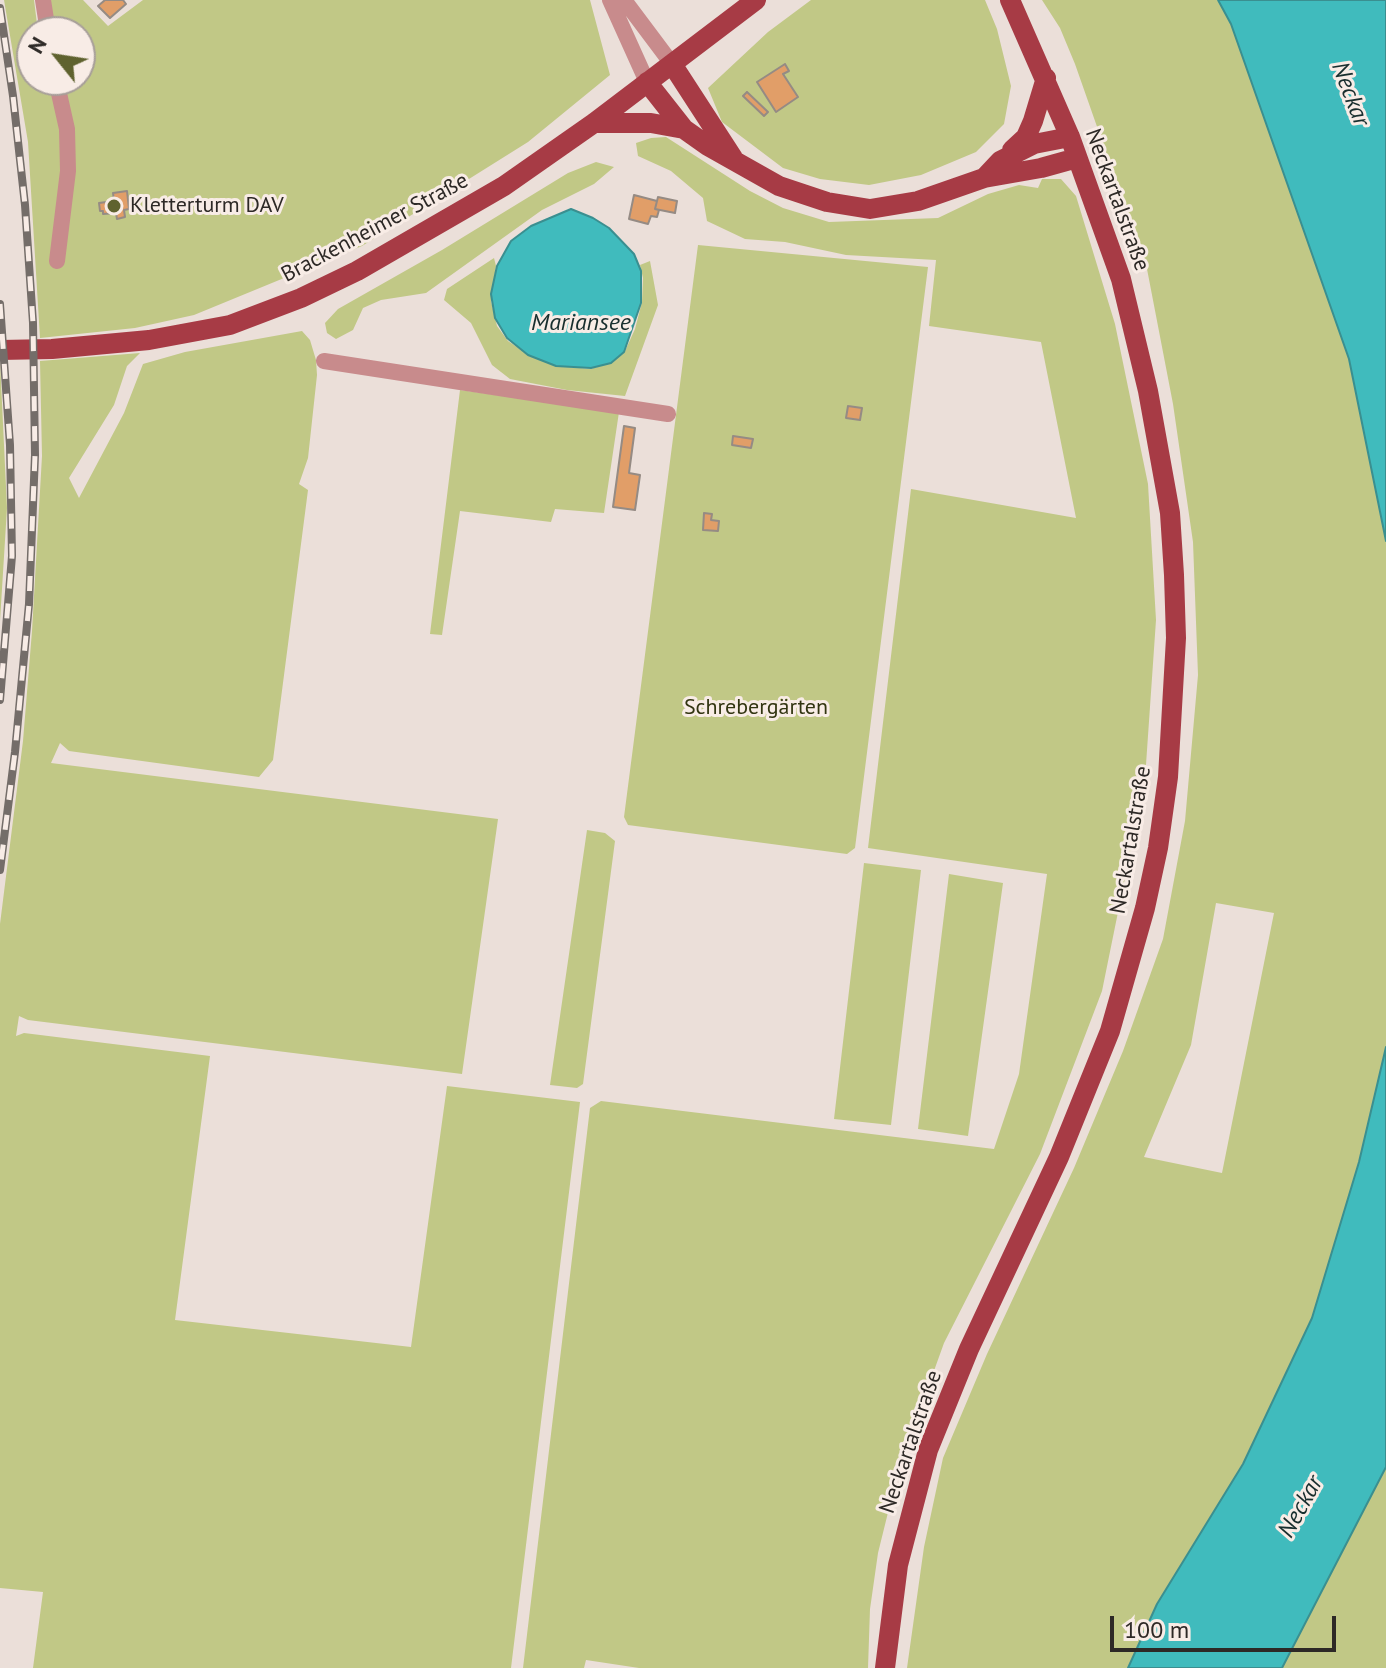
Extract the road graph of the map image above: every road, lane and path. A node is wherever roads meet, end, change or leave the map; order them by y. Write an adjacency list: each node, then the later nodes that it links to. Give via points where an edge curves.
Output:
1 (610, 0): 7 (street)
2 (624, 0): 5 (street)
3 (756, 0): 5 (main road, Brackenheimer Straße)
4 (1010, 0): 6 (main road, Neckartalstraße)
5 (672, 64): 7 (main road, Brackenheimer Straße); 13 (main road)
6 (1046, 78): 11 (main road, Neckartalstraße); 14 (main road, via 1026,137)
7 (647, 82): 9 (main road, Brackenheimer Straße); 10 (main road)
8 (60, 96): 16 (street, via 68,171)
9 (594, 123): 10 (main road, via 640,122); 17 (main road, Brackenheimer Straße, via 504,186 301,298 230,325 149,340)
10 (684, 129): 13 (main road)
11 (1070, 137): 12 (main road, Neckartalstraße); 14 (main road, via 1034,144)
12 (1077, 158): 15 (main road); 20 (main road, Neckartalstraße, via 1121,279 1170,513 1176,638 1168,777 1145,908 1110,1031 928,1450 898,1565)
13 (735, 161): 15 (main road, via 804,196 870,209 918,201)
14 (1000, 161): 15 (main road)
15 (984, 178)
16 (57, 261)
17 (0, 350)
18 (324, 361): 19 (street)
19 (668, 414)
20 (885, 1668)

